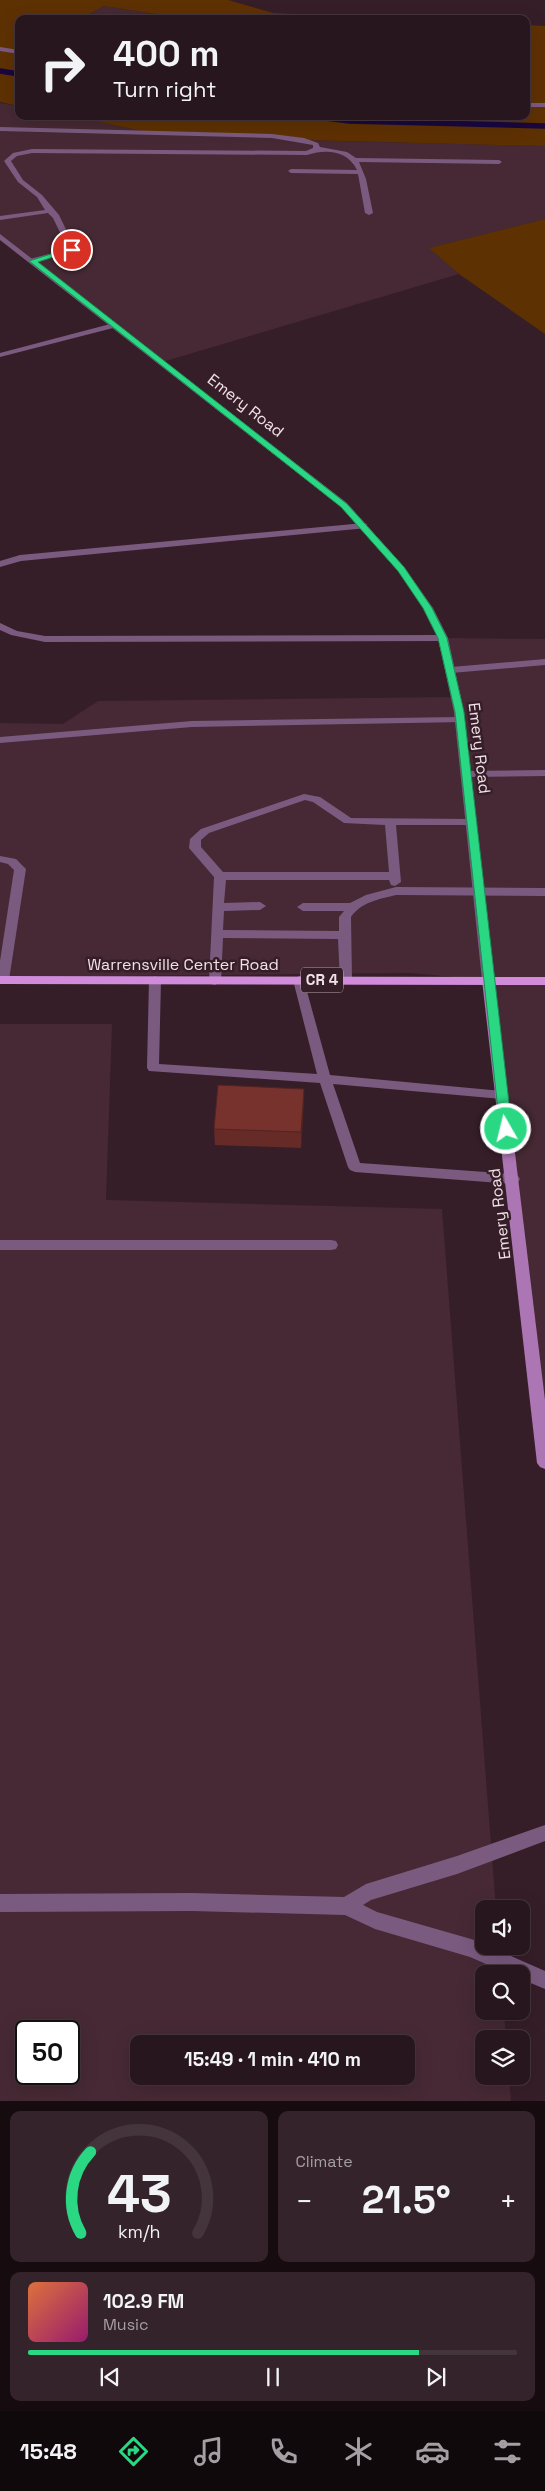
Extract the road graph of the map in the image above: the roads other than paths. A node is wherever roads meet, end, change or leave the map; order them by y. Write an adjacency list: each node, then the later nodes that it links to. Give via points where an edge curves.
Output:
1 (0, 49): 2 (street)
2 (15, 51)
3 (530, 105): 4 (street)
4 (545, 105)
5 (0, 129): 6 (street, via 272,136 304,140 316,144)
6 (317, 148): 7 (street, via 346,153); 11 (street, via 307,153 32,151 15,154 7,161 20,180 40,196)
7 (355, 160): 8 (street); 10 (street)
8 (499, 162)
9 (291, 171): 10 (street)
10 (360, 172): 12 (street)
11 (50, 211): 13 (street); 15 (street, via 72,250)
12 (369, 213)
13 (0, 218)
14 (0, 236): 15 (street, Emery Road)
15 (33, 261): 16 (street, Emery Road)
16 (114, 325): 17 (street); 18 (street, Emery Road, via 325,490)
17 (0, 355)
18 (364, 526): 19 (street, via 20,558); 21 (street, Emery Road, via 401,569 428,608)
19 (0, 564)
20 (1, 627): 21 (street, via 14,634 45,639)
21 (443, 638): 23 (street, Emery Road)
22 (545, 662): 23 (street)
23 (451, 670): 24 (street, Emery Road)
24 (460, 720): 25 (street, via 192,724); 27 (street, Emery Road)
25 (0, 740)
26 (545, 773): 27 (street)
27 (466, 774): 28 (street, Emery Road)
28 (472, 822): 29 (street); 34 (street, Emery Road)
29 (390, 823): 31 (street, via 348,822 316,799 292,800 205,831 196,839 195,848); 32 (street)
30 (0, 859): 42 (street, via 12,861 20,869)
31 (220, 876): 32 (street); 37 (street)
32 (394, 876): 33 (street)
33 (396, 891): 34 (street); 39 (street)
34 (480, 891): 35 (street); 46 (street, Emery Road)
35 (545, 892)
36 (260, 906): 37 (street)
37 (218, 907): 40 (street)
38 (303, 907): 39 (street)
39 (352, 907): 41 (street, via 345,917)
40 (216, 934): 41 (street); 48 (street)
41 (345, 935): 45 (street)
42 (1, 980): 43 (main road, Warrensville Center Road / CR 4)
43 (155, 980): 48 (main road, Warrensville Center Road / CR 4); 49 (street, via 153,1068)
44 (299, 980): 45 (main road, Warrensville Center Road / CR 4); 48 (main road, Warrensville Center Road / CR 4); 49 (street)
45 (346, 980): 46 (main road, Warrensville Center Road / CR 4)
46 (488, 980): 47 (main road, Warrensville Center Road / CR 4); 50 (main road, Emery Road)
47 (545, 980)
48 (215, 981)
49 (325, 1079): 50 (street); 51 (street, via 355,1168)
50 (502, 1095): 51 (main road, Emery Road)
51 (513, 1179): 54 (main road, Emery Road)
52 (0, 1245): 53 (street)
53 (331, 1245)
54 (545, 1464)
55 (545, 1833): 57 (street, via 366,1893)
56 (0, 1903): 57 (street, via 192,1902)
57 (346, 1906): 58 (street, via 375,1920 472,1948)
58 (545, 1980)

